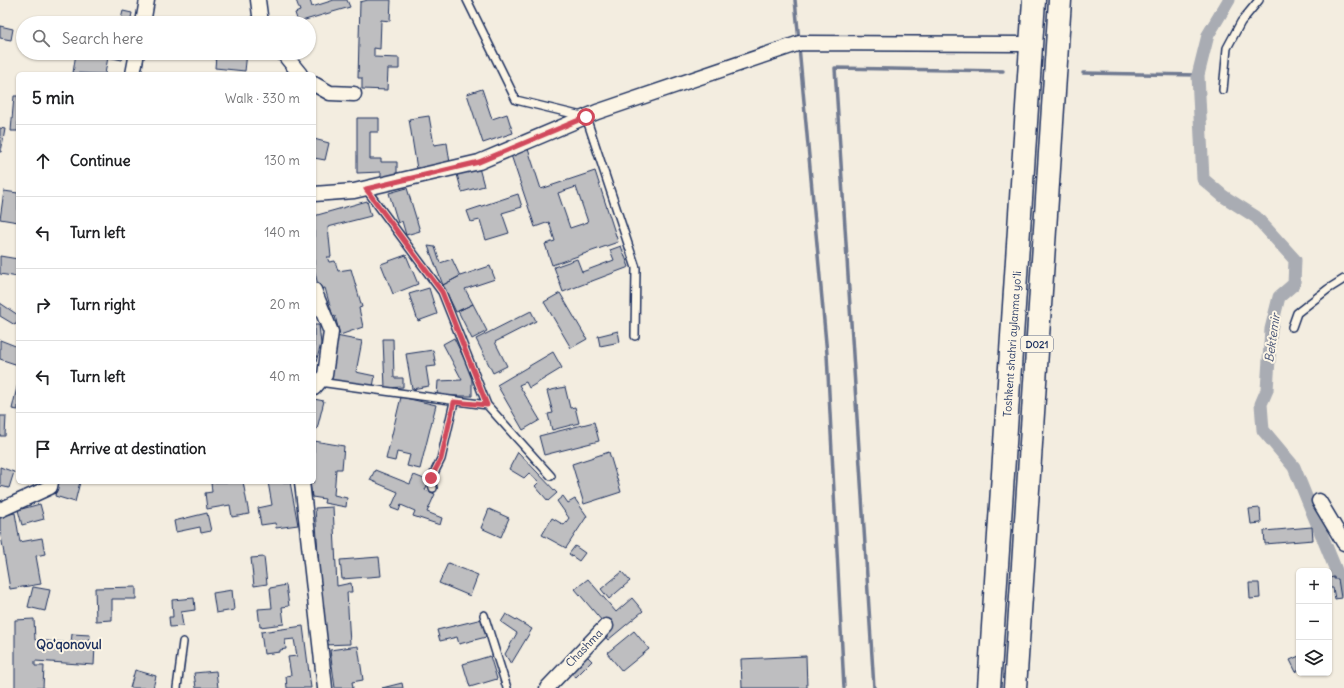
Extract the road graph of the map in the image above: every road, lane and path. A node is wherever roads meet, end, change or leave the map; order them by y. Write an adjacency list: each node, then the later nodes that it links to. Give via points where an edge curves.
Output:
1 (148, 0): 7 (street)
2 (258, 0): 8 (street)
3 (467, 0): 17 (lane, via 516,100)
4 (1034, 0): 9 (highway, Toshkent shahri aylanma yoʻli / D021)
5 (1060, 0): 36 (highway, D021)
6 (1259, 0): 15 (lane, via 1241,22 1227,48)
7 (145, 16)
8 (260, 16)
9 (1031, 44): 17 (street, via 797,44); 35 (highway, Toshkent shahri aylanma yoʻli / D021)
10 (136, 60): 12 (street)
11 (289, 60): 13 (street)
12 (133, 72)
13 (298, 72)
14 (316, 85): 16 (street, via 330,93)
15 (1223, 90)
16 (354, 94)
17 (586, 117): 18 (street, via 479,162); 24 (lane, via 636,268)
18 (366, 189): 19 (street); 27 (lane, via 442,292)
19 (316, 194)
20 (1344, 279): 23 (lane, via 1328,288 1297,313)
21 (316, 299): 22 (street)
22 (320, 318): 25 (street, via 331,332 325,375)
23 (1292, 327)
24 (635, 336)
25 (317, 385): 26 (lane)
26 (454, 402): 27 (lane); 31 (lane, via 441,459 431,478)
27 (487, 405): 28 (lane)
28 (551, 476)
29 (51, 484): 33 (street, via 50,487)
30 (302, 484): 41 (street)
31 (433, 488)
32 (1319, 501): 34 (street)
33 (0, 510)
34 (1344, 543)
35 (997, 572): 36 (highway, via 1011,566); 44 (highway, Toshkent shahri aylanma yoʻli / D021)
36 (1022, 574): 45 (highway, D021)
37 (484, 615): 42 (lane)
38 (606, 626): 43 (street, Chashma)
39 (183, 642): 40 (lane)
40 (177, 688)
41 (325, 688)
42 (507, 688)
43 (547, 688)
44 (989, 688)
45 (1015, 688)

